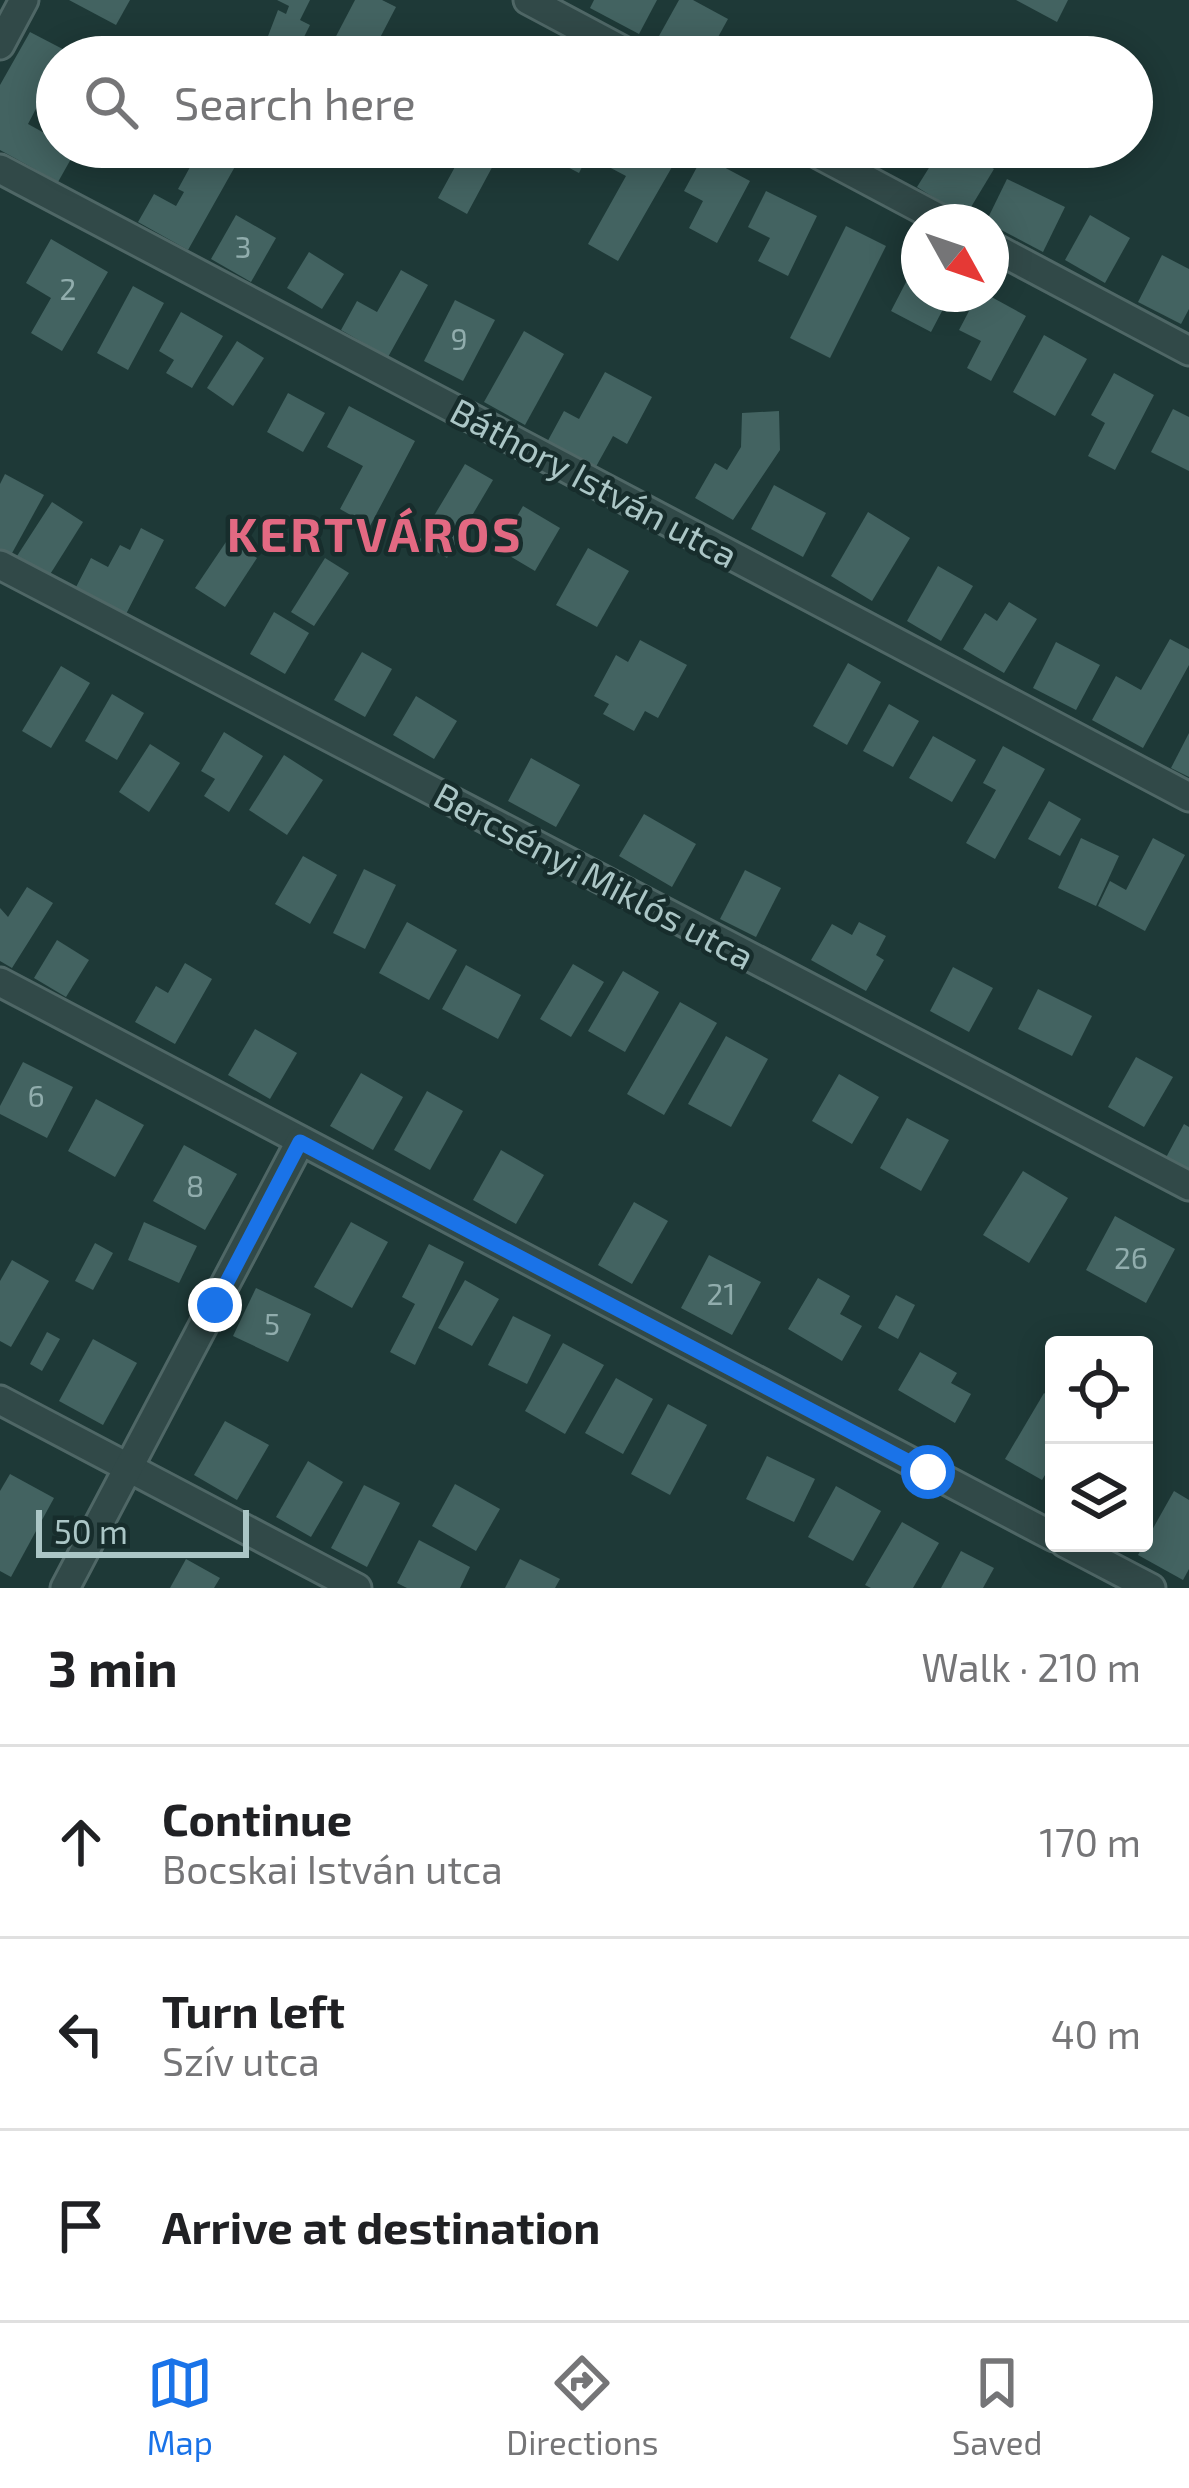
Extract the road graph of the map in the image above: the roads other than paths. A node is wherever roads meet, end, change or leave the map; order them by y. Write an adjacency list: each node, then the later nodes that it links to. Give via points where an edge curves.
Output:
1 (24, 0): 4 (street)
2 (528, 0): 3 (street)
3 (596, 36)
4 (0, 45)
5 (844, 168): 7 (street)
6 (0, 169): 11 (street, Báthory István utca)
7 (912, 204)
8 (1009, 256): 9 (street)
9 (1189, 351)
10 (0, 566): 14 (street, Bercsényi Miklós utca)
11 (1189, 797)
12 (0, 982): 13 (street)
13 (300, 1142): 16 (street); 17 (street)
14 (1189, 1186)
15 (0, 1400): 16 (street)
16 (130, 1469): 19 (street); 20 (street)
17 (1045, 1532)
18 (1082, 1552): 21 (street)
19 (65, 1588)
20 (357, 1588)
21 (1150, 1588)

